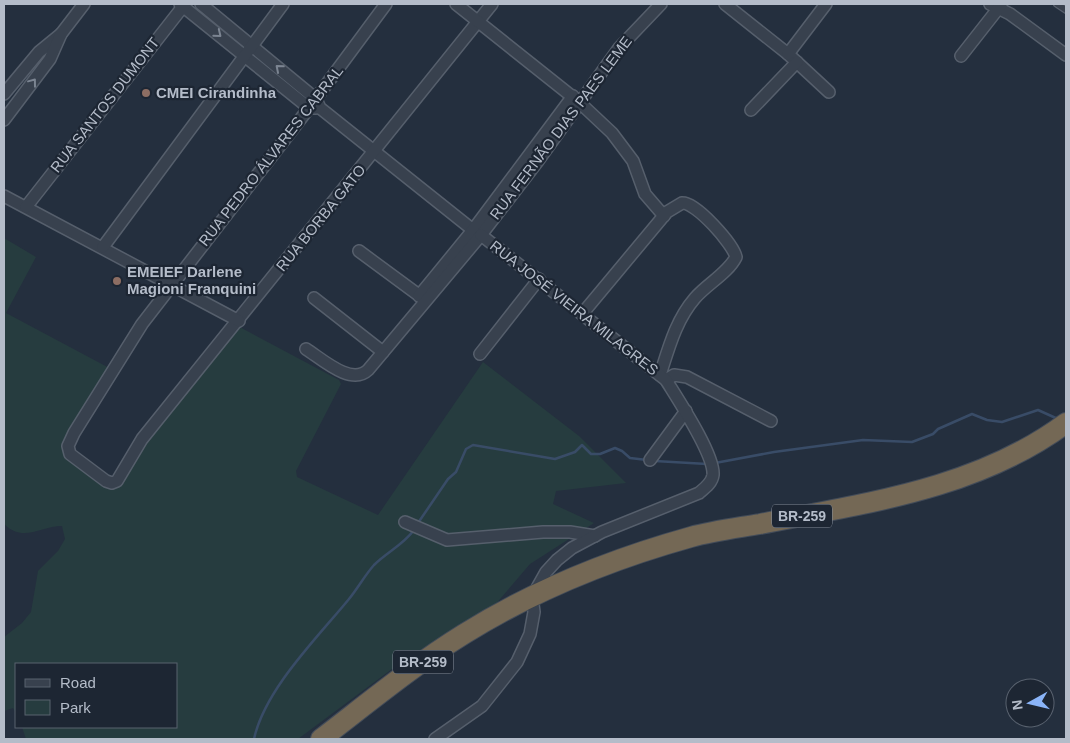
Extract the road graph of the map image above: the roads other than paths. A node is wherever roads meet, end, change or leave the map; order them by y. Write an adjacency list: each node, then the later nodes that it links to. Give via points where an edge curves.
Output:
1 (84, 4): 15 (street)
2 (201, 4): 16 (street, RUA JOSÉ VIEIRA MILAGRES)
3 (283, 4): 16 (street)
4 (386, 4): 25 (street, RUA PEDRO ÁLVARES CABRAL)
5 (456, 4): 14 (street)
6 (492, 4): 14 (street, RUA BORBA GATO)
7 (661, 4): 24 (street, RUA FERNÃO DIAS PAES LEME)
8 (726, 4): 17 (street)
9 (826, 4): 17 (street)
10 (1057, 4): 13 (lane)
11 (183, 5): 18 (street, one-way to 18); 30 (street, RUA SANTOS DUMONT)
12 (1001, 7): 19 (street); 20 (street)
13 (1066, 10)
14 (478, 21): 24 (street); 28 (street, RUA BORBA GATO)
15 (61, 34): 23 (street, via 39,52); 27 (street, one-way to 15, via 50,58)
16 (252, 45): 18 (street); 25 (street, RUA JOSÉ VIEIRA MILAGRES, one-way to 16)
17 (788, 54): 21 (street)
18 (244, 55): 25 (street); 33 (street)
19 (1066, 55)
20 (961, 56)
21 (796, 62): 22 (street); 26 (street)
22 (829, 92)
23 (4, 94)
24 (576, 99): 31 (street, via 624,147 633,161 645,194); 32 (street, RUA FERNÃO DIAS PAES LEME, via 538,161)
25 (315, 105): 28 (street, RUA JOSÉ VIEIRA MILAGRES); 36 (street, RUA PEDRO ÁLVARES CABRAL)
26 (751, 110)
27 (4, 120)
28 (375, 151): 32 (street, RUA JOSÉ VIEIRA MILAGRES); 40 (street, RUA BORBA GATO)
29 (4, 196): 30 (street)
30 (26, 207): 33 (street)
31 (664, 216): 39 (street); 44 (street, via 678,205 694,206 736,256 734,262 706,287 683,315 676,328)
32 (477, 233): 35 (street, RUA JOSÉ VIEIRA MILAGRES); 38 (street, RUA FERNÃO DIAS PAES LEME)
33 (103, 248): 36 (street)
34 (359, 251): 38 (street)
35 (539, 279): 39 (street, RUA JOSÉ VIEIRA MILAGRES); 43 (street)
36 (172, 284): 40 (street); 49 (street, RUA PEDRO ÁLVARES CABRAL, via 142,324 68,446 70,454 106,482)
37 (314, 298): 42 (street)
38 (422, 298): 42 (street, RUA FERNÃO DIAS PAES LEME)
39 (582, 314): 44 (street, RUA JOSÉ VIEIRA MILAGRES)
40 (239, 321): 49 (street, RUA BORBA GATO, via 142,439)
41 (306, 349): 42 (street, RUA FERNÃO DIAS PAES LEME, via 349,376 359,376 368,370)
42 (383, 352)
43 (480, 354)
44 (663, 378): 45 (street, RUA JOSÉ VIEIRA MILAGRES); 46 (street, via 674,375 687,377)
45 (686, 411): 48 (street); 51 (street, RUA JOSÉ VIEIRA MILAGRES, via 712,470 710,483 699,493)
46 (771, 421)
47 (1066, 424): 52 (highway, BR-259, via 1011,457 941,485 882,501 694,536 620,560)
48 (650, 460)
49 (116, 481)
50 (405, 522): 51 (street, via 447,540 543,532)
51 (594, 536): 52 (street, RUA JOSÉ VIEIRA MILAGRES, via 556,560)
52 (532, 597): 53 (highway, BR-259, via 464,634 409,671); 54 (street, via 534,612 530,634 517,662 482,706)
53 (321, 739)
54 (435, 739)

